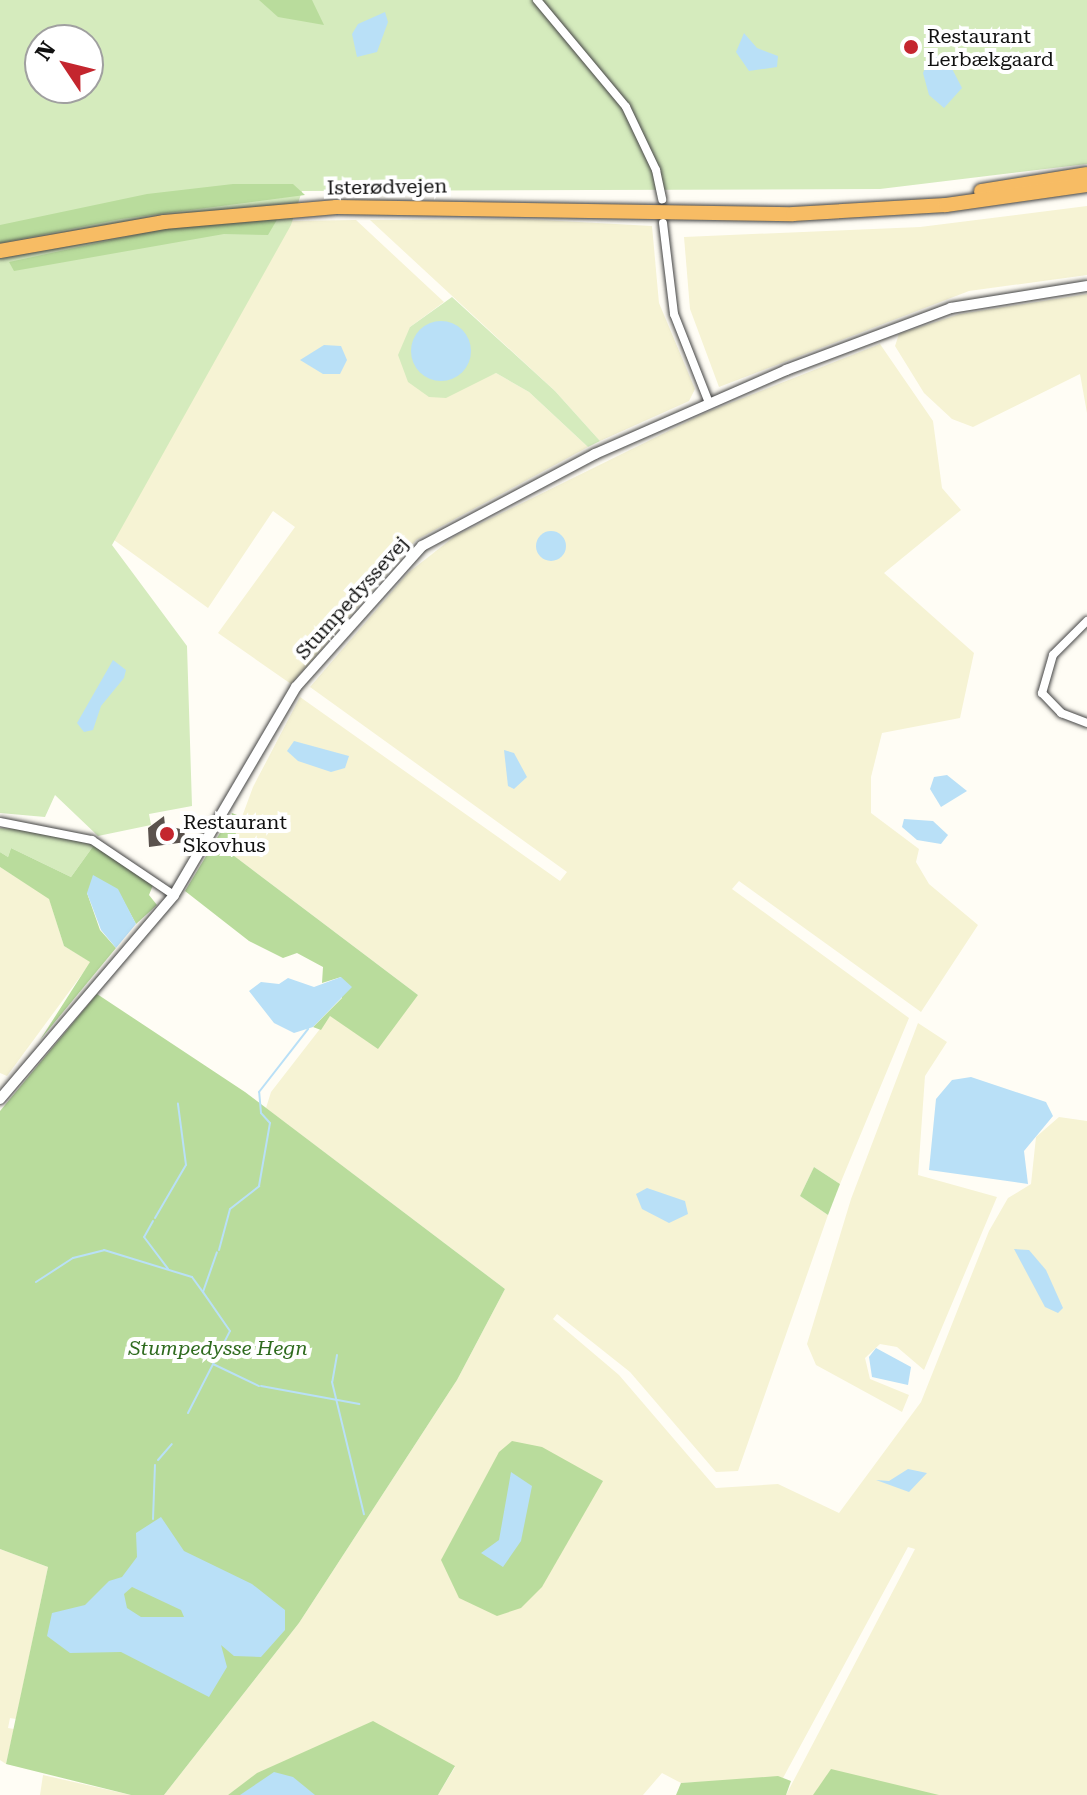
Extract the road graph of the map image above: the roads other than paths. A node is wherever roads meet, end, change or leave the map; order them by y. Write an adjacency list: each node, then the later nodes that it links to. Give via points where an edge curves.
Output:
1 (537, 0): 4 (street, via 626,107 656,170)
2 (1087, 174): 5 (highway, Isterødvejen, via 960,195)
3 (1087, 185): 5 (highway, Isterødvejen, via 885,211)
4 (662, 199)
5 (777, 212): 7 (highway, Isterødvejen, via 336,207 164,222)
6 (663, 223): 9 (street, via 674,314)
7 (0, 251)
8 (1087, 286): 9 (street, Stumpedyssevej, via 951,308)
9 (709, 403): 13 (street, Stumpedyssevej, via 595,454 422,546 296,687)
10 (1087, 621): 11 (street, via 1053,655 1042,693 1061,713)
11 (1087, 723)
12 (0, 822): 13 (street, via 92,840)
13 (174, 895): 14 (street, Stumpedyssevej)
14 (0, 1099)

